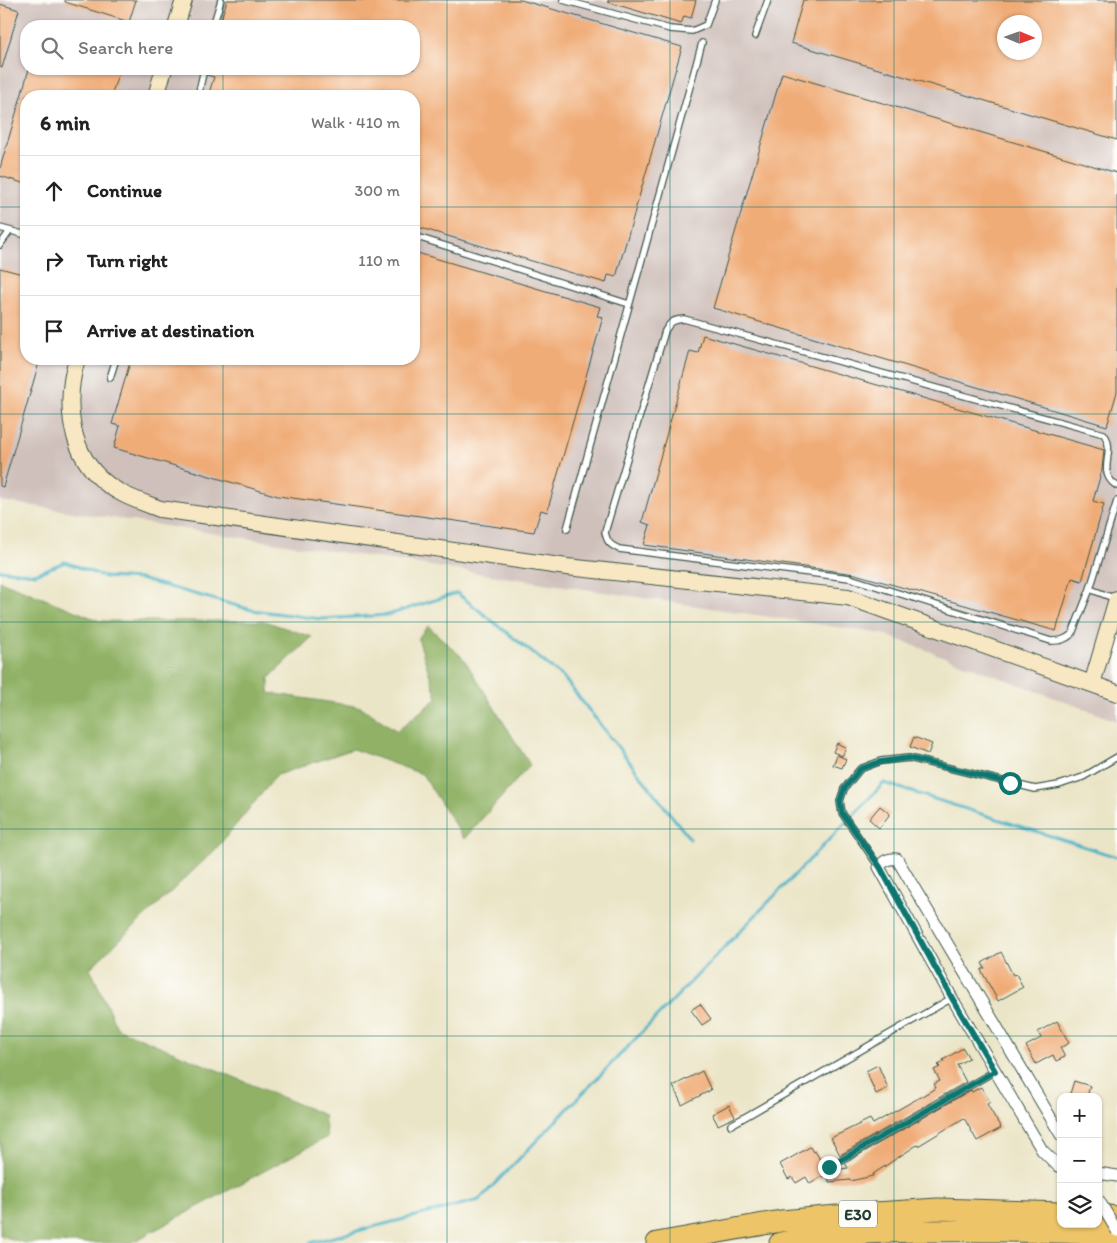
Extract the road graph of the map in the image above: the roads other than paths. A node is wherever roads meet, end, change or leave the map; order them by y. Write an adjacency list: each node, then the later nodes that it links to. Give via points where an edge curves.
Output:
1 (184, 0): 6 (street)
2 (221, 0): 7 (lane)
3 (563, 0): 4 (lane, via 670,29 692,31 706,25)
4 (715, 0)
5 (768, 0): 8 (lane)
6 (178, 20)
7 (215, 20)
8 (754, 36)
9 (702, 43): 19 (lane)
10 (162, 75): 12 (street)
11 (203, 75): 13 (lane)
12 (158, 90)
13 (199, 90)
14 (0, 228): 15 (lane)
15 (10, 230): 16 (lane); 18 (lane)
16 (20, 233)
17 (420, 238): 19 (lane)
18 (0, 245)
19 (629, 304): 25 (lane)
20 (75, 365): 28 (street, via 70,416 82,455 100,478 128,497 160,509 567,567 848,597)
21 (114, 365): 22 (lane)
22 (110, 378)
23 (1117, 486): 26 (lane, via 1108,477 1112,447 1104,434 684,319 669,322 665,331 605,532 606,540 619,549 850,578 1059,641 1072,634)
24 (1117, 501): 26 (lane)
25 (567, 529)
26 (1090, 589): 27 (lane)
27 (1117, 599): 28 (street)
28 (1092, 684): 29 (street)
29 (1117, 693)
30 (1117, 757): 31 (lane, via 1083,777 1035,788 909,758 860,769 844,789 840,801 842,813)
31 (880, 867): 32 (street); 35 (street, via 891,858 897,859)
32 (952, 998): 33 (street); 34 (lane)
33 (995, 1071): 36 (street, via 1042,1150); 37 (lane)
34 (731, 1125)
35 (1057, 1128)
36 (1057, 1165)
37 (829, 1167)
38 (1102, 1174): 39 (street)
39 (1117, 1176)
40 (1102, 1206): 44 (street, bridge)
41 (1057, 1213): 46 (highway, E30, via 938,1209 860,1214 781,1221)
42 (1102, 1215): 43 (highway)
43 (1117, 1217)
44 (1117, 1231)
45 (1117, 1237): 47 (highway, E30, via 1089,1233 942,1230)
46 (657, 1243)
47 (780, 1243)

